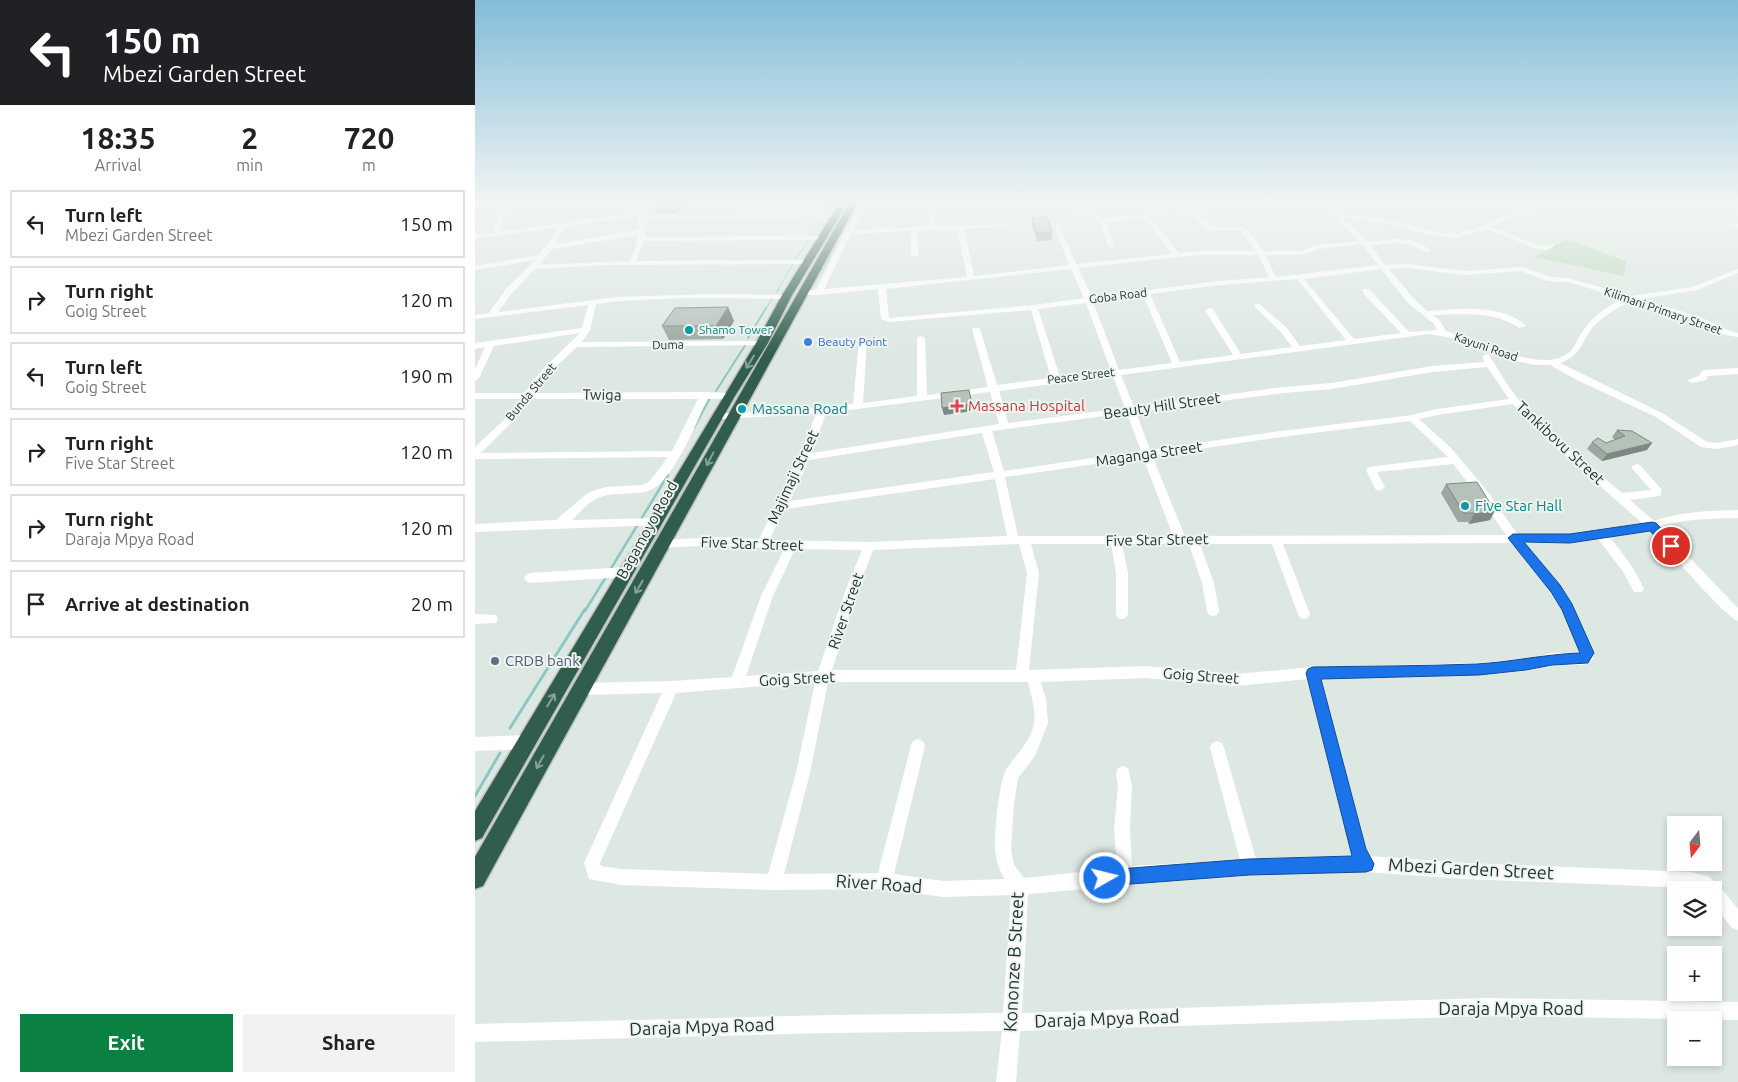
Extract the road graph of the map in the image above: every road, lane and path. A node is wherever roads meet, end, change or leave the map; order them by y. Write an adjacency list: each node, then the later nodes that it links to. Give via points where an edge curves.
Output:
1 (544, 252): 15 (street)
2 (638, 252): 17 (street)
3 (814, 252): 16 (highway, Bagamoyo Road)
4 (827, 252): 28 (highway, Bagamoyo Road)
5 (839, 252): 29 (street)
6 (965, 252): 24 (street)
7 (1066, 252): 21 (street)
8 (1175, 252): 14 (street)
9 (1213, 252): 14 (street)
10 (1240, 252): 13 (street)
11 (1303, 252): 13 (street)
12 (1372, 252): 19 (street)
13 (1260, 253): 25 (street)
14 (1177, 255): 21 (street)
15 (540, 257): 18 (street); 20 (street)
16 (808, 262): 17 (street); 31 (highway, Bagamoyo Road)
17 (631, 263): 18 (street)
18 (533, 267): 39 (street)
19 (1382, 267): 23 (street, Goba Road); 32 (street, Kilimani Primary Street, via 1480,272 1522,269); 38 (street, via 1411,301)
20 (475, 268)
21 (1075, 268): 24 (street); 33 (street)
22 (1738, 271): 32 (street, Kayuni Road, via 1688,291)
23 (1299, 277): 25 (street, Goba Road); 51 (street)
24 (971, 278): 26 (street)
25 (1274, 279): 30 (street, Goba Road)
26 (882, 287): 29 (street); 35 (street, Goba Road, via 885,319 889,320)
27 (1366, 290): 46 (street)
28 (804, 293): 29 (street); 78 (highway, Bagamoyo Road)
29 (819, 293)
30 (1146, 293): 33 (street, Goba Road); 61 (street)
31 (786, 297): 34 (street, via 649,297); 52 (highway, Bagamoyo Road)
32 (1630, 299): 45 (street, Kilimani Primary Street, via 1697,319); 59 (street, Kayuni Road, via 1593,323 1573,355)
33 (1087, 300): 35 (street, Goba Road); 63 (street)
34 (593, 301): 39 (street); 43 (street, Bunda Street)
35 (1034, 306): 65 (street)
36 (1258, 306): 57 (street, via 1283,329)
37 (1209, 310): 58 (street)
38 (1428, 313): 41 (street, via 1502,315); 44 (street)
39 (491, 314): 40 (street)
40 (475, 317)
41 (1523, 326)
42 (976, 329): 67 (street)
43 (586, 330): 53 (street); 54 (street, Bunda Street)
44 (1443, 333): 46 (street, Peace Street); 56 (street, Kayuni Road)
45 (1729, 333): 47 (street, Kilimani Primary Street); 50 (street)
46 (1407, 335): 51 (street, Peace Street)
47 (1738, 336)
48 (921, 338): 72 (street)
49 (863, 341): 74 (street)
50 (1738, 341)
51 (1352, 342): 57 (street, Peace Street)
52 (762, 343): 54 (street, Duma); 71 (highway, Bagamoyo Road, one-way to 71)
53 (491, 344): 55 (street); 64 (street)
54 (574, 345): 70 (street, Bunda Street, via 544,373)
55 (475, 346)
56 (1483, 348): 59 (street, Kayuni Road, via 1519,359); 60 (street, Tankibovu Street)
57 (1298, 349): 58 (street, Peace Street)
58 (1239, 357): 61 (street, Peace Street)
59 (1552, 362): 82 (street, via 1572,375 1657,414 1701,444 1712,446)
60 (1489, 364): 73 (street, Tankibovu Street); 76 (street, Beauty Hill Street)
61 (1177, 365): 63 (street, Peace Street)
62 (1738, 371): 66 (street, via 1708,373 1703,378)
63 (1117, 372): 65 (street, Peace Street); 76 (street)
64 (475, 378)
65 (1056, 379): 67 (street, Peace Street)
66 (1691, 380)
67 (995, 388): 72 (street, Peace Street); 80 (street)
68 (704, 395): 70 (street, Twiga); 71 (street, Twiga); 83 (street)
69 (475, 396): 70 (street, Twiga)
70 (526, 396): 85 (street, Bunda Street, via 507,422)
71 (729, 396): 77 (highway, Bagamoyo Road)
72 (922, 397): 74 (street, Peace Street)
73 (1514, 401): 79 (street, Maganga Street); 91 (street, Tankibovu Street)
74 (858, 405): 75 (street, Peace Street)
75 (822, 411): 78 (street, Peace Street); 86 (street, Majimaji Street)
76 (1131, 411): 80 (street, Beauty Hill Street); 84 (street)
77 (718, 416): 78 (street, Peace Street); 94 (highway, Bagamoyo Road)
78 (733, 416): 105 (highway, Bagamoyo Road, one-way to 105)
79 (1412, 418): 84 (street, Maganga Street); 87 (street)
80 (1004, 427): 81 (street, Beauty Hill Street)
81 (986, 429): 86 (street, Beauty Hill Street); 89 (street)
82 (1738, 442)
83 (675, 454): 85 (street); 95 (street, via 652,487 603,491)
84 (1147, 454): 89 (street, Maganga Street); 103 (street)
85 (475, 455)
86 (806, 457): 92 (street, Majimaji Street)
87 (1456, 460): 90 (street, via 1373,468 1372,474); 100 (street)
88 (1636, 467): 91 (street, via 1657,493)
89 (1000, 476): 92 (street, Maganga Street); 101 (street)
90 (1380, 487)
91 (1620, 497): 96 (street, Tankibovu Street)
92 (783, 506): 104 (street, Majimaji Street)
93 (1738, 514): 96 (street, Five Star Street, via 1695,514 1671,518)
94 (656, 522): 95 (street); 108 (highway, Bagamoyo Road)
95 (558, 524): 97 (street)
96 (1652, 526): 98 (street, Five Star Street); 114 (street)
97 (475, 528)
98 (1600, 534): 100 (street, Five Star Street, via 1570,539); 110 (street, via 1634,578)
99 (1276, 538): 100 (street, Five Star Street); 103 (street, Five Star Street); 113 (street)
100 (1513, 538): 117 (street, Goig Street, via 1556,589 1579,630 1587,657 1479,669)
101 (1019, 540): 102 (street, Five Star Street); 107 (street, Five Star Street); 119 (street, via 1033,573)
102 (1116, 540): 103 (street, Five Star Street); 112 (street, via 1122,573)
103 (1187, 540): 111 (street, via 1208,584)
104 (762, 543): 105 (street, Five Star Street); 106 (street, Five Star Street)
105 (661, 544): 122 (highway, Bagamoyo Road, one-way to 122)
106 (791, 545): 107 (street, Five Star Street); 120 (street, via 767,596)
107 (869, 546): 118 (street, River Street)
108 (626, 572): 109 (street); 123 (highway, Bagamoyo Road, one-way to 108)
109 (530, 578)
110 (1638, 589)
111 (1213, 611)
112 (1122, 614)
113 (1304, 614)
114 (1738, 616)
115 (475, 619): 116 (street)
116 (492, 619)
117 (1313, 673): 119 (street, Goig Street, via 1236,680 1145,672); 129 (street, Mbezi Garden Street, via 1361,858)
118 (823, 676): 119 (street, Goig Street); 120 (street, Goig Street); 135 (street, River Street, via 803,773)
119 (1027, 676): 136 (street, Kononze B Street, via 1039,700 1041,723 1030,751 1011,774 1003,849 1007,868)
120 (737, 682): 121 (street, Goig Street)
121 (672, 687): 122 (street, Goig Street); 135 (street, River Road, via 592,863 595,873 621,877)
122 (581, 688): 132 (highway, Bagamoyo Road, one-way to 132)
123 (526, 742): 124 (street); 128 (highway, Bagamoyo Road)
124 (475, 744)
125 (918, 746): 133 (street)
126 (1217, 748): 130 (street)
127 (1123, 773): 131 (street)
128 (475, 831)
129 (1366, 864): 130 (street, River Road); 134 (street, Mbezi Garden Street)
130 (1249, 867): 131 (street, River Road)
131 (1125, 875): 136 (street, River Road)
132 (475, 878)
133 (884, 881): 135 (street, River Road); 136 (street, River Road, via 943,889)
134 (1695, 881)
135 (774, 882)
136 (1020, 887): 140 (street, Kononze B Street)
137 (1722, 902): 138 (street, Mbezi Garden Street)
138 (1738, 922)
139 (1738, 1011): 140 (street, Daraja Mpya Road, via 1486,1007)
140 (1011, 1022): 141 (street, Daraja Mpya Road); 142 (street, Kononze B Street)
141 (475, 1033)
142 (1006, 1082)

